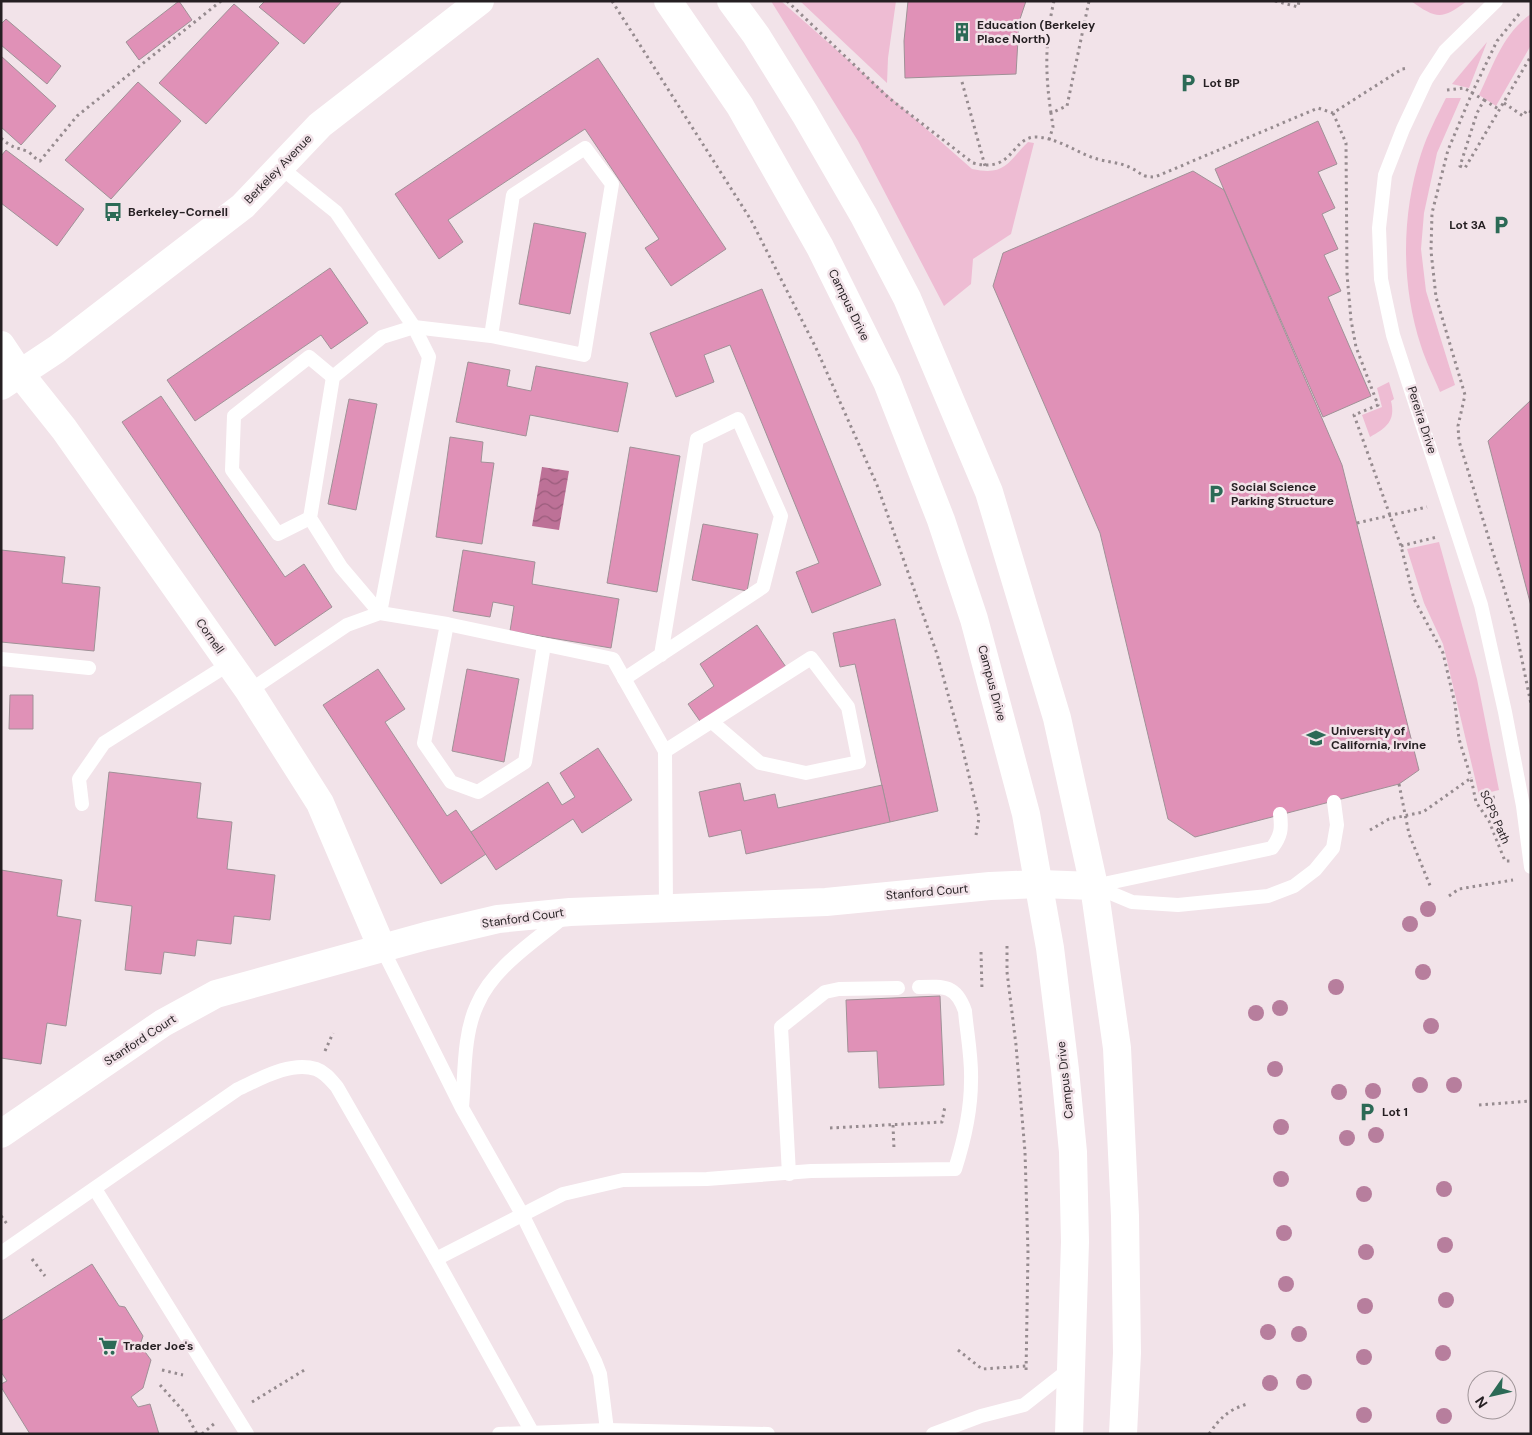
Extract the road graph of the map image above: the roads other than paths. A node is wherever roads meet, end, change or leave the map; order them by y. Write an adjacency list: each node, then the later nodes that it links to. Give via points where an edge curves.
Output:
1 (480, 1): 5 (main road, Berkeley Avenue, via 320,125)
2 (668, 1): 27 (main road, Campus Drive, via 740,106 820,247 887,382 941,520 974,619 1026,814)
3 (731, 1): 28 (main road, via 805,114 864,216 907,298 982,474 1057,718)
4 (1496, 1): 26 (lane, Pereira Drive, via 1445,51 1426,80 1403,129 1385,175 1379,228 1381,279 1394,335 1481,606 1508,731)
5 (280, 167): 6 (lane, via 336,212); 10 (main road, Berkeley Avenue, via 243,206)
6 (414, 327): 7 (lane); 9 (lane, via 382,337); 12 (lane, via 429,356)
7 (491, 336): 7 (lane, via 584,355 612,184 585,148 513,195)
8 (1, 345): 10 (main road, Cornell)
9 (333, 377): 11 (lane); 11 (lane, via 310,357 234,416 232,470 278,534)
10 (11, 381): 17 (main road, Cornell, via 64,429)
11 (310, 518): 12 (lane, via 341,567)
12 (380, 612): 13 (lane); 20 (lane, via 347,625)
13 (447, 624): 14 (lane); 14 (lane, via 424,743 452,782 478,792 525,762)
14 (544, 645): 19 (lane, via 613,659)
15 (661, 654): 15 (lane, via 697,439 738,419 781,516 763,587); 19 (lane)
16 (1, 659): 18 (lane)
17 (229, 664): 20 (main road, Cornell); 24 (lane, via 104,743 79,779)
18 (89, 668)
19 (624, 679): 22 (lane)
20 (249, 691): 31 (main road, Cornell, via 320,803)
21 (712, 722): 21 (lane, via 760,763 806,773 859,762 848,707 811,658); 22 (lane)
22 (665, 751): 29 (lane)
23 (1334, 802): 28 (lane, via 1337,825 1333,848 1316,870 1268,896 1169,904 1132,902)
24 (82, 804)
25 (1280, 814): 28 (lane, via 1280,837 1272,848)
26 (1531, 867)
27 (1040, 884): 28 (main road, Stanford Court); 29 (main road, Stanford Court, via 826,902); 41 (main road, Campus Drive, via 1073,1152)
28 (1094, 886): 49 (main road, via 1117,1048 1127,1333)
29 (666, 908): 30 (main road, Stanford Court)
30 (570, 912): 31 (main road, Stanford Court, via 498,919); 34 (lane, via 486,986 469,1030)
31 (382, 948): 34 (lane); 35 (main road, Stanford Court, via 216,994 163,1022)
32 (919, 987): 36 (lane, via 940,986 954,991 965,1011 972,1079 970,1107 955,1169)
33 (898, 988): 36 (lane, via 824,992 781,1027)
34 (462, 1108): 38 (lane)
35 (1, 1134)
36 (789, 1174): 38 (lane, via 623,1180 562,1194)
37 (95, 1189): 39 (lane); 40 (lane, via 238,1090 270,1074 305,1068 317,1070 337,1087); 44 (lane)
38 (522, 1214): 40 (lane); 42 (lane, via 595,1361 600,1374)
39 (1, 1254)
40 (436, 1259): 43 (lane)
41 (1072, 1368): 47 (lane, via 1024,1405 981,1416); 48 (main road, Campus Drive)
42 (607, 1430): 43 (lane); 46 (lane)
43 (532, 1432): 45 (lane)
44 (247, 1434)
45 (499, 1434)
46 (768, 1434)
47 (933, 1434)
48 (1069, 1434)
49 (1123, 1434)

